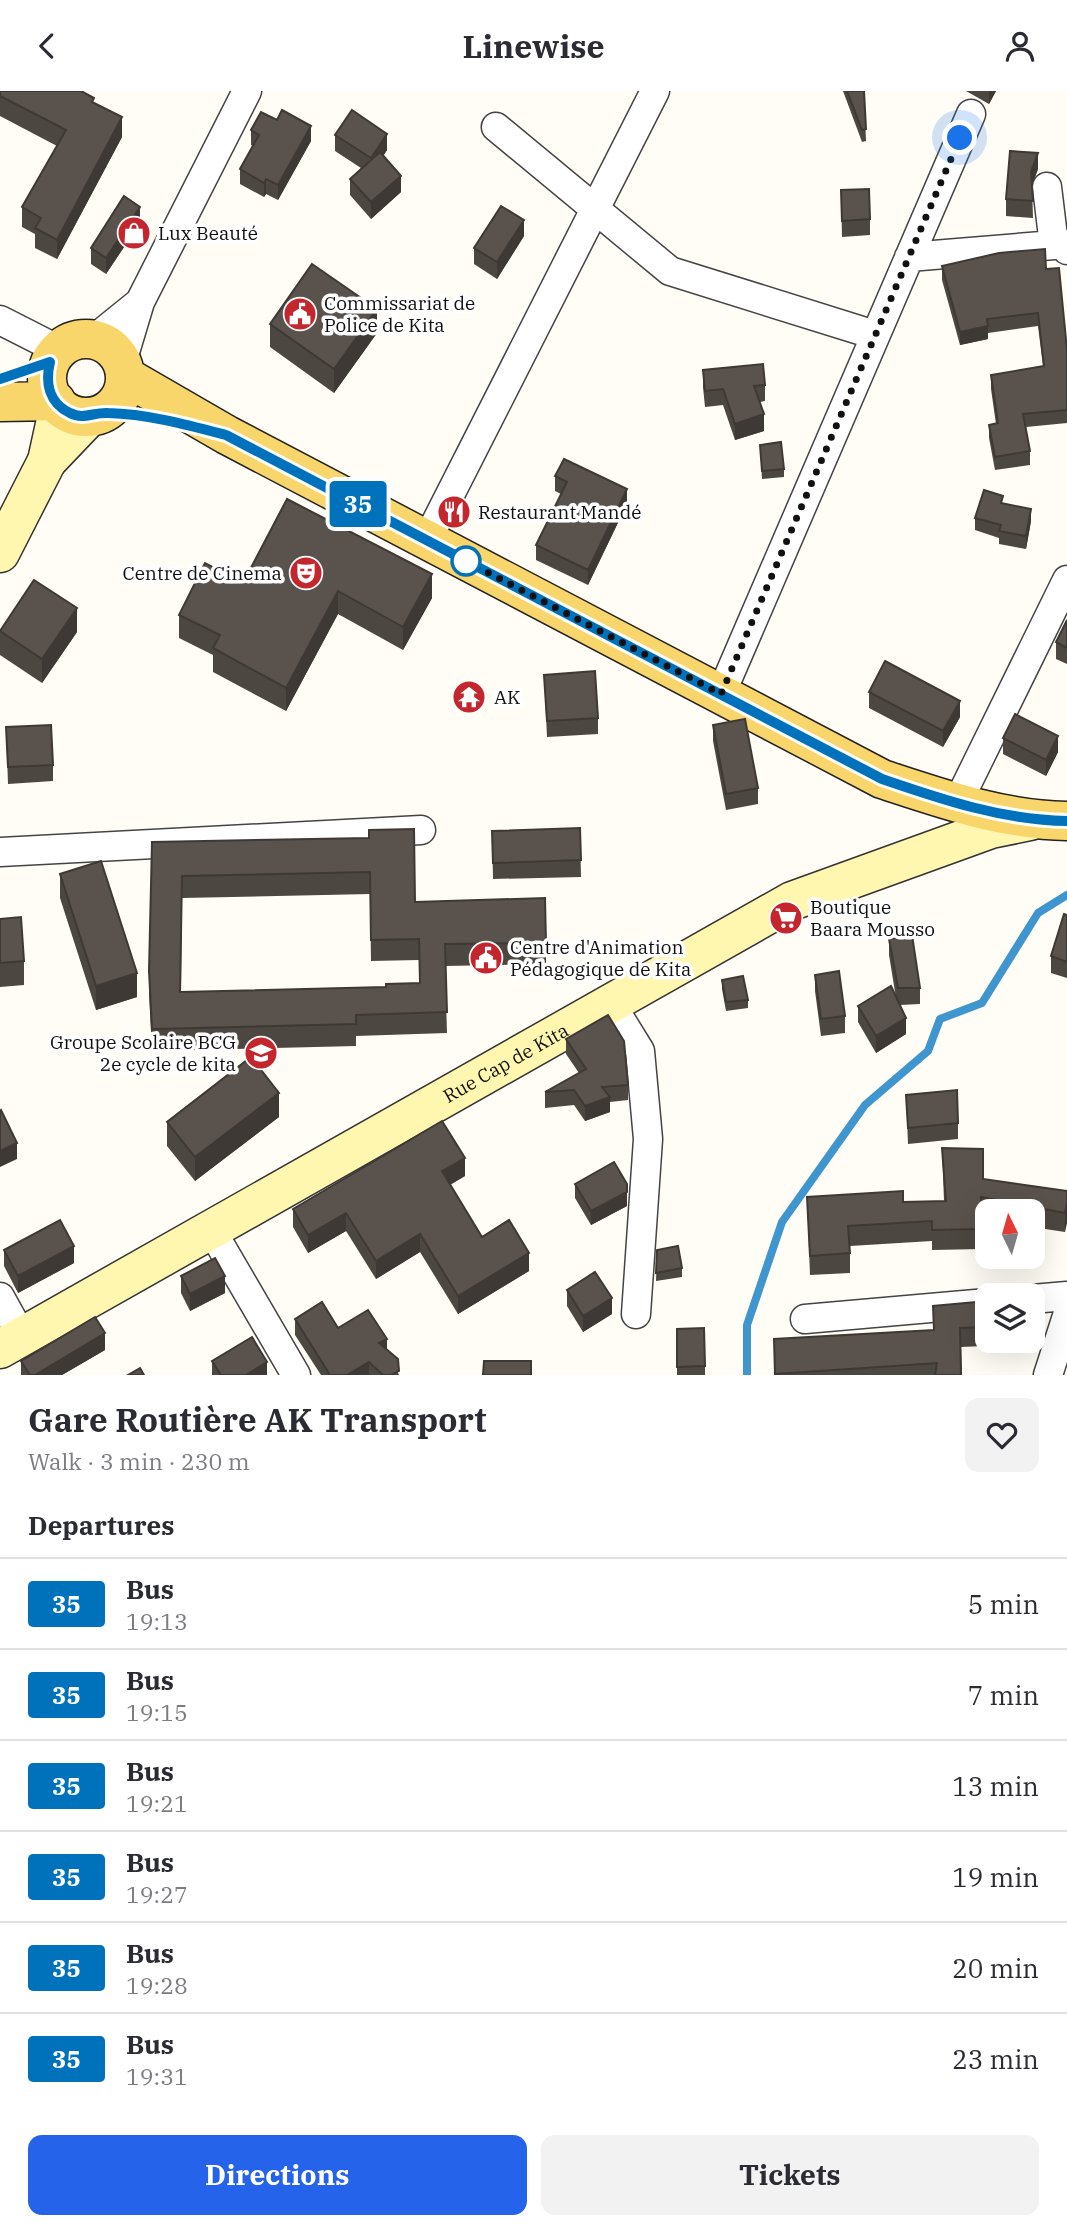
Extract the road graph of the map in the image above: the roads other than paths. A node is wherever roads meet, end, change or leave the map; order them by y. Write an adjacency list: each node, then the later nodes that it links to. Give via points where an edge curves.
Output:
1 (247, 91): 11 (street, via 139,302)
2 (655, 91): 6 (street)
3 (971, 114): 8 (street)
4 (496, 127): 6 (street)
5 (1047, 187): 7 (street)
6 (595, 209): 10 (street, via 670,271); 16 (street)
7 (1060, 247): 8 (street)
8 (909, 257): 10 (street)
9 (0, 320): 11 (street)
10 (875, 335): 19 (street)
11 (90, 358): 12 (main road); 14 (main road, via 47,377 50,393); 14 (main road, via 124,390 117,402); 15 (main road)
12 (0, 379)
13 (0, 402): 14 (main road)
14 (77, 409): 15 (main road, via 169,421); 17 (street)
15 (226, 435): 16 (main road)
16 (427, 540): 19 (main road)
17 (0, 553)
18 (1067, 580): 20 (street)
19 (721, 694): 20 (main road, via 882,779)
20 (957, 804): 21 (main road)
21 (1030, 821): 22 (main road); 25 (street, Rue Cap de Kita, via 991,829 792,901)
22 (1067, 821)
23 (421, 830): 24 (street)
24 (0, 852)
25 (611, 1004): 26 (street, Rue Cap de Kita); 31 (street, via 640,1051 648,1139)
26 (212, 1231): 34 (street, Rue Cap de Kita); 35 (street)
27 (1067, 1296): 29 (street)
28 (0, 1297): 34 (street)
29 (1045, 1298)
30 (975, 1304): 33 (street)
31 (636, 1314)
32 (1067, 1316): 36 (street)
33 (805, 1319)
34 (10, 1342)
35 (296, 1375)
36 (1048, 1375)

